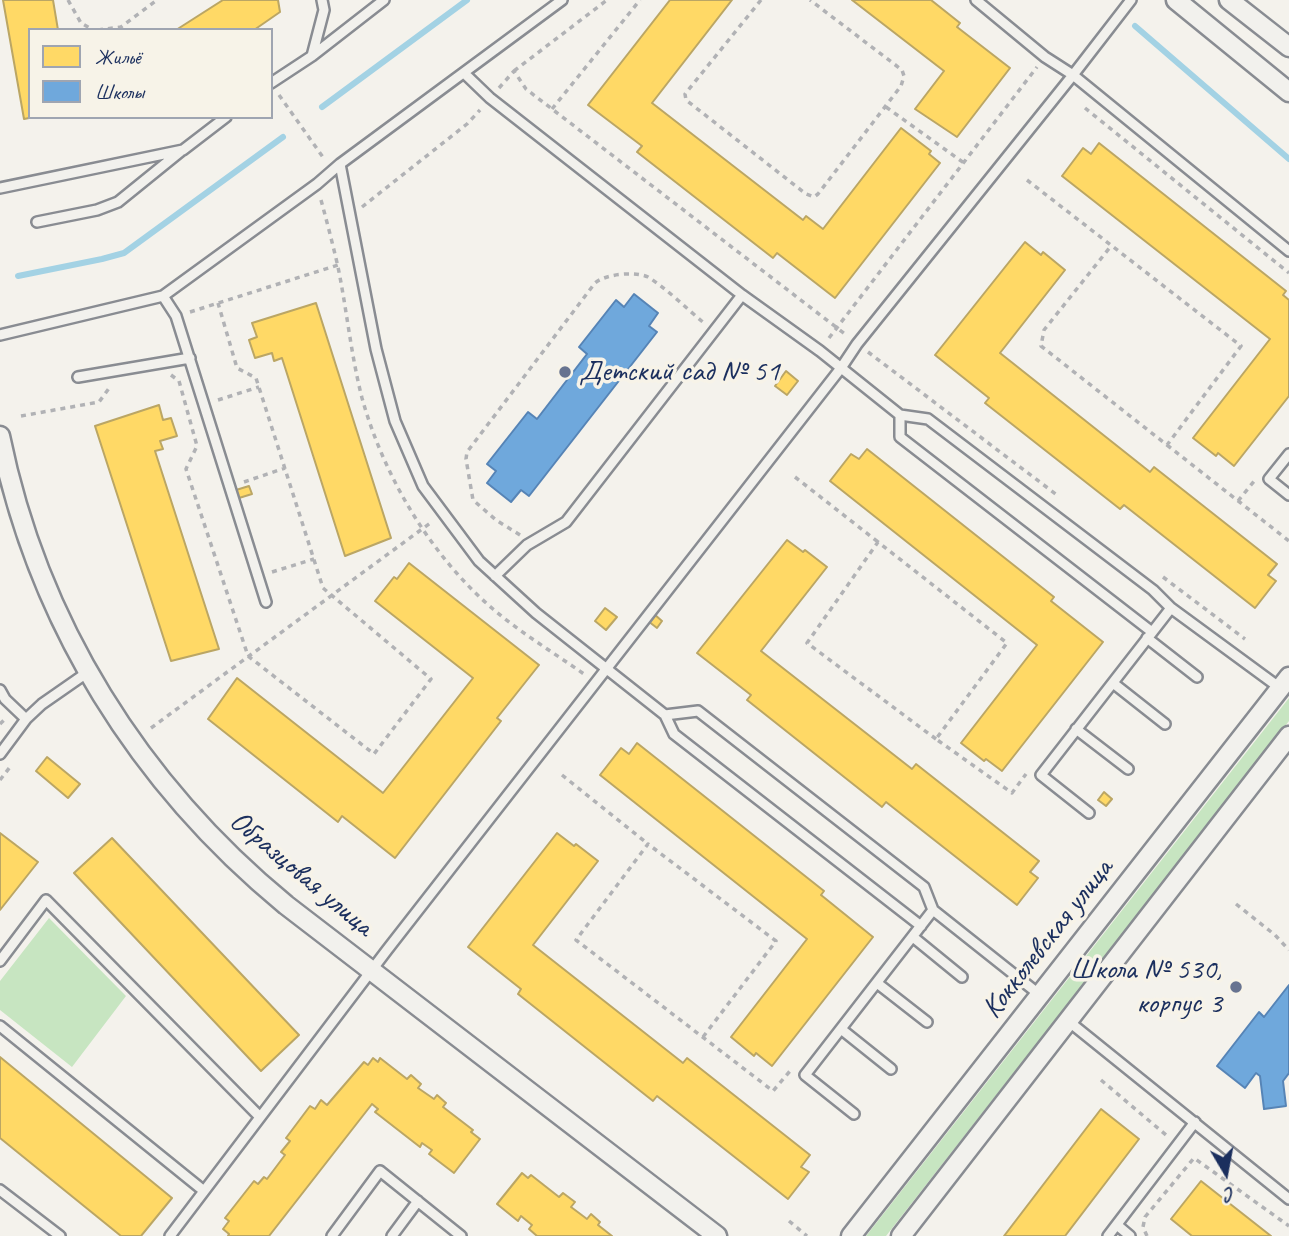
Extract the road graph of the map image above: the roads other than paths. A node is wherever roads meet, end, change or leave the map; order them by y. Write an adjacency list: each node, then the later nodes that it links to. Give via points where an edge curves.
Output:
1 (322, 0): 9 (lane, via 324,10)
2 (384, 0): 9 (lane)
3 (562, 0): 10 (lane)
4 (976, 0): 11 (lane)
5 (1131, 0): 11 (lane)
6 (1176, 0): 13 (street)
7 (1229, 0): 8 (street)
8 (1289, 47)
9 (312, 56): 12 (lane)
10 (464, 73): 16 (lane); 20 (lane)
11 (1073, 75): 19 (lane); 24 (lane)
12 (273, 82)
13 (1289, 92)
14 (223, 119): 15 (lane)
15 (183, 150): 17 (lane); 18 (lane, via 118,202)
16 (336, 167): 21 (lane); 30 (lane, via 395,421 423,486)
17 (0, 188)
18 (37, 222)
19 (1289, 251)
20 (743, 295): 24 (lane); 30 (lane, via 566,522 527,545)
21 (163, 296): 22 (lane); 23 (lane, via 176,316)
22 (0, 335)
23 (190, 358): 25 (lane); 31 (lane)
24 (841, 369): 26 (lane); 34 (lane)
25 (78, 377)
26 (900, 415): 32 (lane, via 928,419); 33 (lane, via 900,437)
27 (0, 436): 35 (street, Образцовая улица, via 31,549)
28 (1289, 454): 29 (lane, via 1269,480)
29 (1289, 495)
30 (495, 576): 34 (lane)
31 (266, 602)
32 (1171, 608): 33 (lane); 37 (lane)
33 (1150, 635): 36 (lane); 38 (lane)
34 (606, 668): 40 (lane); 52 (lane)
35 (88, 672): 41 (lane); 52 (street, Образцовая улица, via 145,759 212,839 286,905)
36 (1197, 677)
37 (1285, 682): 55 (street, Кокколевская улица)
38 (1112, 683): 42 (lane); 43 (lane)
39 (0, 690): 41 (lane)
40 (665, 715): 48 (lane, via 698,710 924,887); 49 (lane, via 674,734)
41 (26, 719): 45 (lane)
42 (1165, 724)
43 (1076, 729): 46 (lane); 47 (lane, via 1041,775)
44 (1289, 736): 56 (street)
45 (0, 754)
46 (1128, 769)
47 (1089, 813)
48 (933, 910): 49 (lane); 55 (lane)
49 (921, 926): 50 (lane)
50 (912, 937): 53 (lane); 54 (lane)
51 (0, 961): 62 (lane, via 46,900)
52 (372, 970): 62 (lane); 74 (street, Образцовая улица)
53 (962, 977)
54 (877, 982): 57 (lane); 59 (lane)
55 (1040, 995): 75 (street, Кокколевская улица)
56 (1066, 1020): 63 (lane); 76 (street)
57 (926, 1022)
58 (0, 1026): 65 (lane)
59 (841, 1028): 60 (lane); 61 (lane, via 805,1075)
60 (891, 1069)
61 (854, 1114)
62 (260, 1117): 65 (lane)
63 (1195, 1122): 66 (lane); 68 (lane)
64 (0, 1191): 69 (lane)
65 (204, 1191): 70 (lane)
66 (1289, 1199)
67 (418, 1201): 71 (lane, via 380,1171); 72 (lane); 73 (lane)
68 (1117, 1225): 77 (lane); 78 (lane)
69 (60, 1236)
70 (170, 1236)
71 (332, 1236)
72 (392, 1236)
73 (461, 1236)
74 (717, 1236)
75 (851, 1236)
76 (901, 1236)
77 (1108, 1236)
78 (1129, 1236)

